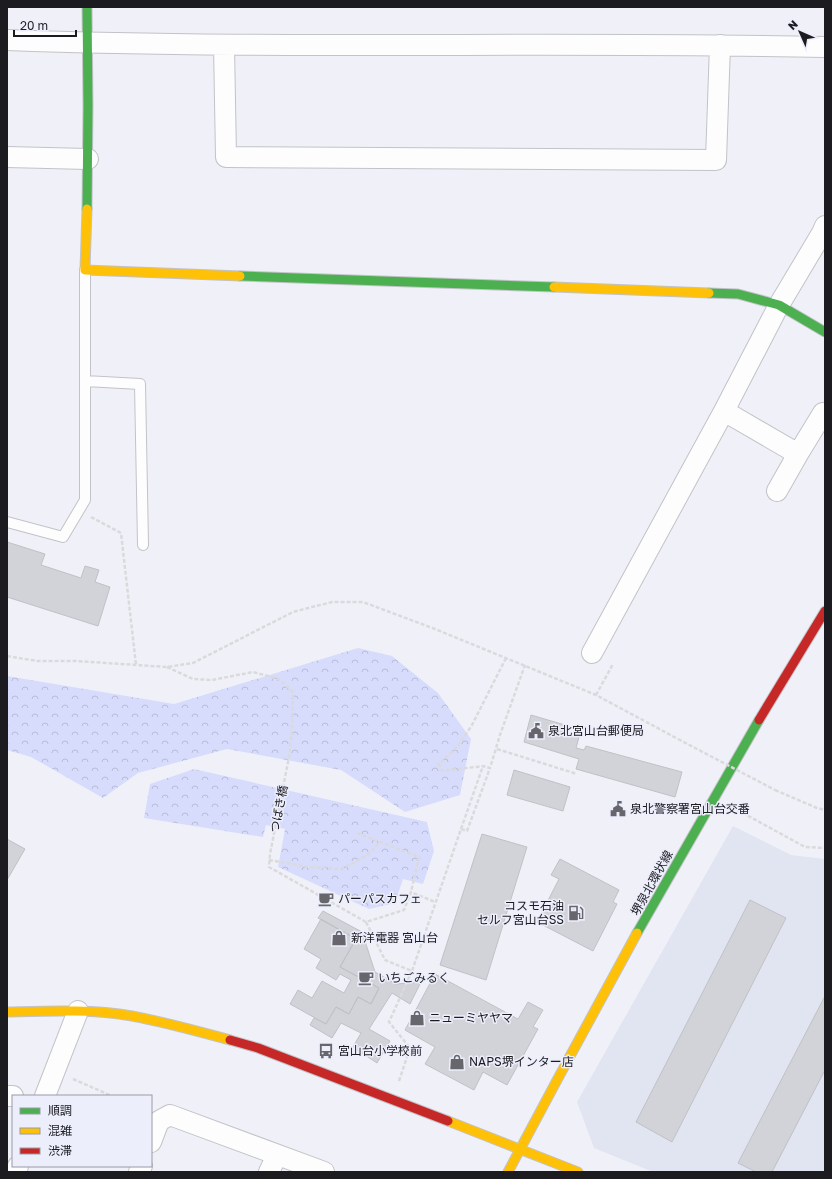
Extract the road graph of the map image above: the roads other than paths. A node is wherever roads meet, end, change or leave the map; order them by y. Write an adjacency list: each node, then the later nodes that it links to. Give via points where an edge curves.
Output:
1 (87, 7): 3 (street)
2 (7, 40): 3 (street)
3 (88, 43): 4 (street); 8 (street)
4 (224, 44): 5 (street); 5 (street, via 226,157 716,160)
5 (720, 45): 6 (street)
6 (825, 48)
7 (7, 157): 8 (street)
8 (88, 159): 10 (street)
9 (825, 226): 11 (street)
10 (85, 270): 11 (street, via 738,294); 13 (lane)
11 (779, 305): 12 (street); 14 (street)
12 (825, 332)
13 (85, 382): 18 (lane, via 85,500 62,537); 19 (lane, via 140,384)
14 (724, 411): 16 (street); 21 (street)
15 (823, 413): 16 (street)
16 (798, 454): 17 (street)
17 (777, 492)
18 (7, 522)
19 (143, 545)
20 (825, 611): 26 (street, 堺泉北環状線, via 699,823)
21 (592, 652)
22 (78, 1011): 23 (street); 24 (street); 26 (street, via 131,1016 258,1048)
23 (7, 1012)
24 (45, 1095)
25 (152, 1139): 27 (street, via 159,1121 170,1115)
26 (519, 1150): 29 (street, 堺泉北環状線); 30 (street)
27 (273, 1164): 28 (street)
28 (324, 1172)
29 (508, 1172)
30 (578, 1172)

